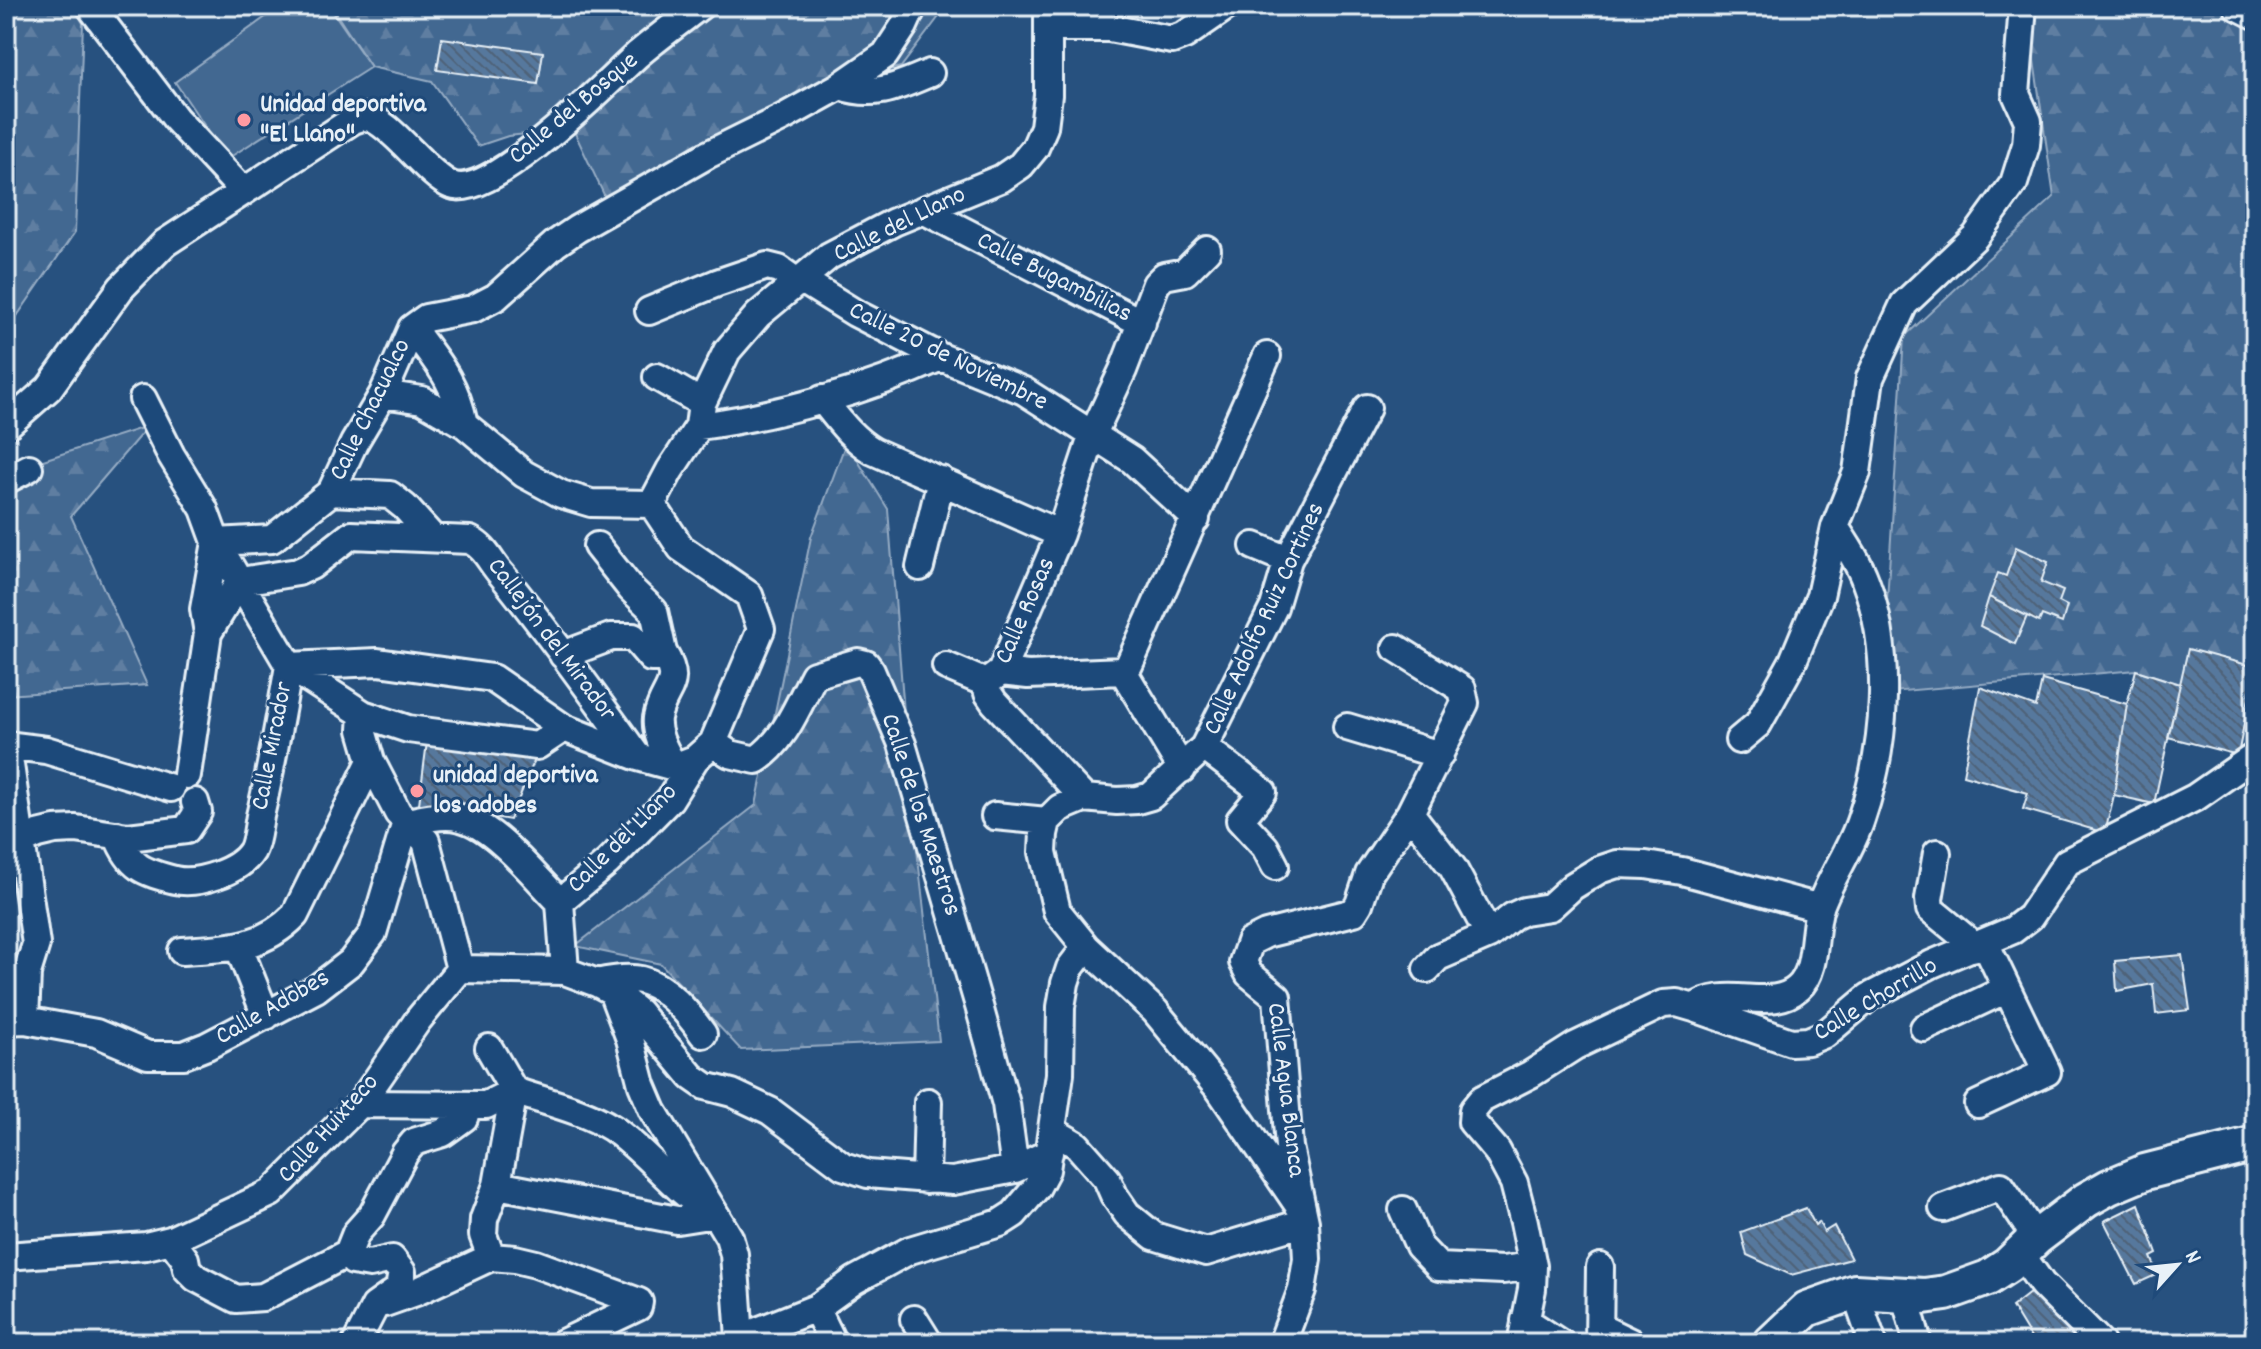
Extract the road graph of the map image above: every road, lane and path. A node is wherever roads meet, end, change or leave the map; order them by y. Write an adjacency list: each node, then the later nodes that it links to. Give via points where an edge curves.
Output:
1 (90, 6): 11 (street, via 176,119)
2 (700, 6): 11 (street, Calle del Bosque, via 515,163 469,186 452,185 367,117 353,120)
3 (913, 6): 10 (street, Calle Chacualco, via 885,55)
4 (1227, 6): 8 (street, via 1172,40)
5 (2023, 6): 33 (street, via 2016,94 2028,121 2014,183 1975,237 1904,304 1870,378 1857,472)
6 (2237, 6): 7 (street)
7 (2255, 15)
8 (1048, 17): 12 (street, Calle del Llano, via 1048,95 1035,148 1002,178)
9 (930, 73): 10 (street, via 865,93)
10 (840, 86): 17 (street, Calle Chacualco, via 577,229 496,297 473,309 426,318)
11 (243, 191): 27 (street, Calle del Bosque, via 165,243 138,269 49,388)
12 (923, 210): 14 (street, Calle del Llano, via 842,249); 16 (street, Calle Bugambilias)
13 (1207, 250): 16 (street, Calle Rosas, via 1185,272 1164,276 1156,284)
14 (800, 282): 15 (street, Calle 20 de Noviembre, via 767,266); 19 (street, Calle 20 de Noviembre); 25 (street, Calle del Llano, via 758,315 727,351)
15 (649, 311)
16 (1142, 323): 28 (street, Calle Rosas)
17 (412, 328): 21 (street, Calle Chacualco); 26 (street, via 451,385)
18 (1267, 356): 32 (street)
19 (941, 357): 23 (street); 28 (street, Calle 20 de Noviembre, via 1024,391)
20 (657, 377): 25 (street)
21 (383, 394): 26 (street, via 422,400); 30 (street, Calle Chacualco)
22 (143, 399): 36 (street, via 204,509)
23 (822, 399): 25 (street, via 773,414); 29 (street, via 859,442)
24 (1367, 408): 39 (street, Calle Adolfo Ruiz Cortines)
25 (701, 415): 31 (street, Calle del Llano)
26 (464, 424): 31 (street, via 524,474 561,494 591,503)
27 (6, 426)
28 (1093, 434): 32 (street, Calle 20 de Noviembre, via 1132,460); 34 (street, Calle Rosas)
29 (941, 480): 34 (street); 40 (street)
30 (331, 492): 35 (street, via 390,495); 36 (street, Calle Chacualco, via 272,539)
31 (652, 504): 57 (street, Calle del Llano, via 681,548 749,595 761,629)
32 (1196, 519): 48 (street)
33 (1835, 527): 53 (street, via 1820,596 1775,696 1758,724); 73 (street, via 1872,603 1882,655 1881,702 1872,780 1861,819)
34 (1060, 534): 49 (street, Calle Rosas)
35 (432, 537): 41 (street, Callejón del Mirador, via 351,535 298,572); 44 (street, Callejón del Mirador, via 482,546)
36 (216, 542): 41 (street); 42 (street, via 204,609)
37 (597, 546): 45 (street, via 654,611)
38 (1254, 546): 39 (street)
39 (1288, 560): 55 (street, Calle Adolfo Ruiz Cortines, via 1274,607)
40 (920, 567)
41 (240, 581): 42 (street); 46 (street)
42 (208, 633): 62 (street)
43 (1396, 648): 56 (street, Calle Agua Blanca, via 1462,689 1465,703)
44 (563, 655): 45 (street, via 603,639 633,637 651,658); 59 (street, Callejón del Mirador)
45 (660, 655): 57 (street, via 672,667 673,678 657,717 658,735)
46 (289, 666): 50 (street); 52 (street, Calle Mirador, via 378,662 492,678); 68 (street, Calle Mirador, via 252,851 238,865 187,883 144,872 132,863)
47 (946, 666): 49 (street)
48 (1123, 671): 49 (street); 61 (street)
49 (994, 678): 63 (street, via 988,693 994,702)
50 (363, 714): 52 (street, via 408,729 537,746); 60 (street)
51 (1347, 727): 56 (street)
52 (564, 728): 59 (street)
53 (1739, 740)
54 (6, 744): 62 (street); 69 (street)
55 (1204, 747): 61 (street, Calle Adolfo Ruiz Cortines); 71 (street, via 1263,792 1240,820)
56 (1440, 755): 64 (street, Calle Agua Blanca)
57 (694, 756): 59 (street); 72 (street, Calle del Llano, via 670,799); 98 (street, Calle de los Maestros, via 730,754 756,760 785,731 814,675 866,664 902,744 1006,1104)
58 (2255, 756): 75 (street, Calle Chorrillo, via 2196,797 2067,862 2030,917)
59 (638, 757)
60 (371, 761): 67 (street); 77 (street, via 295,915 282,929)
61 (1182, 769): 63 (street, Calle Adolfo Ruiz Cortines, via 1151,796)
62 (179, 782): 68 (street, via 173,799 183,805 195,802 198,812 186,830)
63 (1084, 798): 66 (street, via 1060,808)
64 (1410, 813): 74 (street, via 1453,868); 104 (street, Calle Agua Blanca, via 1369,874 1354,912 1266,934 1245,951 1249,974 1277,997 1289,1147)
65 (995, 816): 66 (street)
66 (1047, 821): 76 (street, via 1043,852 1057,911)
67 (406, 822): 72 (street, via 463,818 491,834); 80 (street, via 426,841 433,859); 86 (street, Calle Adobes, via 373,933 351,962 316,989)
68 (117, 835): 69 (street, via 55,830)
69 (14, 844): 79 (street, via 36,944)
70 (1937, 853): 75 (street, via 1930,909)
71 (1275, 866)
72 (560, 902): 82 (street, Calle del Llano)
73 (1820, 908): 74 (street, via 1682,871 1617,864 1573,886 1550,907 1513,916); 85 (street, via 1808,969 1798,989 1777,998 1706,999)
74 (1489, 935): 81 (street, via 1438,957)
75 (1979, 946): 84 (street); 85 (street, Calle Chorrillo, via 1869,997 1825,1034 1808,1041 1791,1042)
76 (1086, 947): 96 (street, via 1065,983); 104 (street, via 1155,1011 1219,1089)
77 (239, 948): 78 (street); 86 (street)
78 (182, 951)
79 (18, 962): 87 (street, via 27,973)
80 (460, 969): 82 (street); 93 (street, Calle Huixteco)
81 (1427, 969)
82 (565, 971): 83 (street)
83 (604, 987): 89 (street, via 641,980 665,993); 99 (street, via 647,1020 705,1086 770,1111 843,1166); 103 (street, via 621,1011 653,1111)
84 (2007, 989): 88 (street); 94 (street, via 2047,1072)
85 (1694, 1008): 110 (street, Calle Chorrillo, via 1677,1003 1646,1010 1482,1099 1473,1110 1472,1122 1497,1151 1514,1183)
86 (266, 1016): 87 (street, Calle Adobes, via 184,1055 148,1055 96,1033)
87 (29, 1028)
88 (1924, 1028)
89 (703, 1034)
90 (489, 1048): 91 (street)
91 (514, 1091): 95 (street, via 486,1105); 100 (street); 103 (street, via 598,1120 696,1204)
92 (928, 1102): 99 (street)
93 (360, 1104): 95 (street); 105 (street, Calle Huixteco, via 271,1193)
94 (1978, 1104)
95 (468, 1105): 107 (street, via 464,1118 443,1133 414,1142 405,1153)
96 (1051, 1142): 98 (street); 104 (street, via 1077,1145 1107,1179 1127,1214 1154,1236 1206,1252); 115 (street, via 1046,1170 1014,1214 910,1250)
97 (2255, 1144): 106 (main road, via 2129,1177 2086,1200)
98 (1015, 1169): 99 (street, via 953,1181)
99 (926, 1180)
100 (497, 1185): 103 (street, via 677,1220); 109 (street, via 484,1219)
101 (1943, 1208): 106 (street, via 2001,1186)
102 (1403, 1210): 110 (street, via 1419,1246 1439,1267)
103 (715, 1214): 119 (street, via 734,1254)
104 (1303, 1215): 124 (street, Calle Agua Blanca, via 1307,1259 1302,1290)
105 (171, 1240): 107 (street, via 196,1278 236,1299 263,1297); 108 (street, Calle Huixteco)
106 (2028, 1245): 113 (main road, via 1988,1278 1946,1293); 130 (street, via 2042,1284)
107 (348, 1253): 114 (street, via 353,1261 370,1264 392,1259 402,1272 399,1289)
108 (6, 1256)
109 (491, 1257): 114 (street); 121 (street, via 536,1264 639,1302)
110 (1533, 1266): 117 (street, Calle Chorrillo)
111 (1600, 1267): 118 (street)
112 (1855, 1292): 113 (main road); 127 (main road, via 1807,1309); 128 (street)
113 (1904, 1293): 129 (street)
114 (375, 1306): 120 (street)
115 (816, 1308): 119 (street); 122 (street)
116 (914, 1319): 123 (street)
117 (1523, 1332): 125 (street, via 1535,1324)
118 (1600, 1335): 126 (street)
119 (741, 1340)
120 (356, 1343)
121 (563, 1343)
122 (833, 1343)
123 (929, 1343)
124 (1282, 1343)
125 (1560, 1343)
126 (1632, 1343)
127 (1771, 1343)
128 (1873, 1343)
129 (1918, 1343)
130 (2101, 1343)

